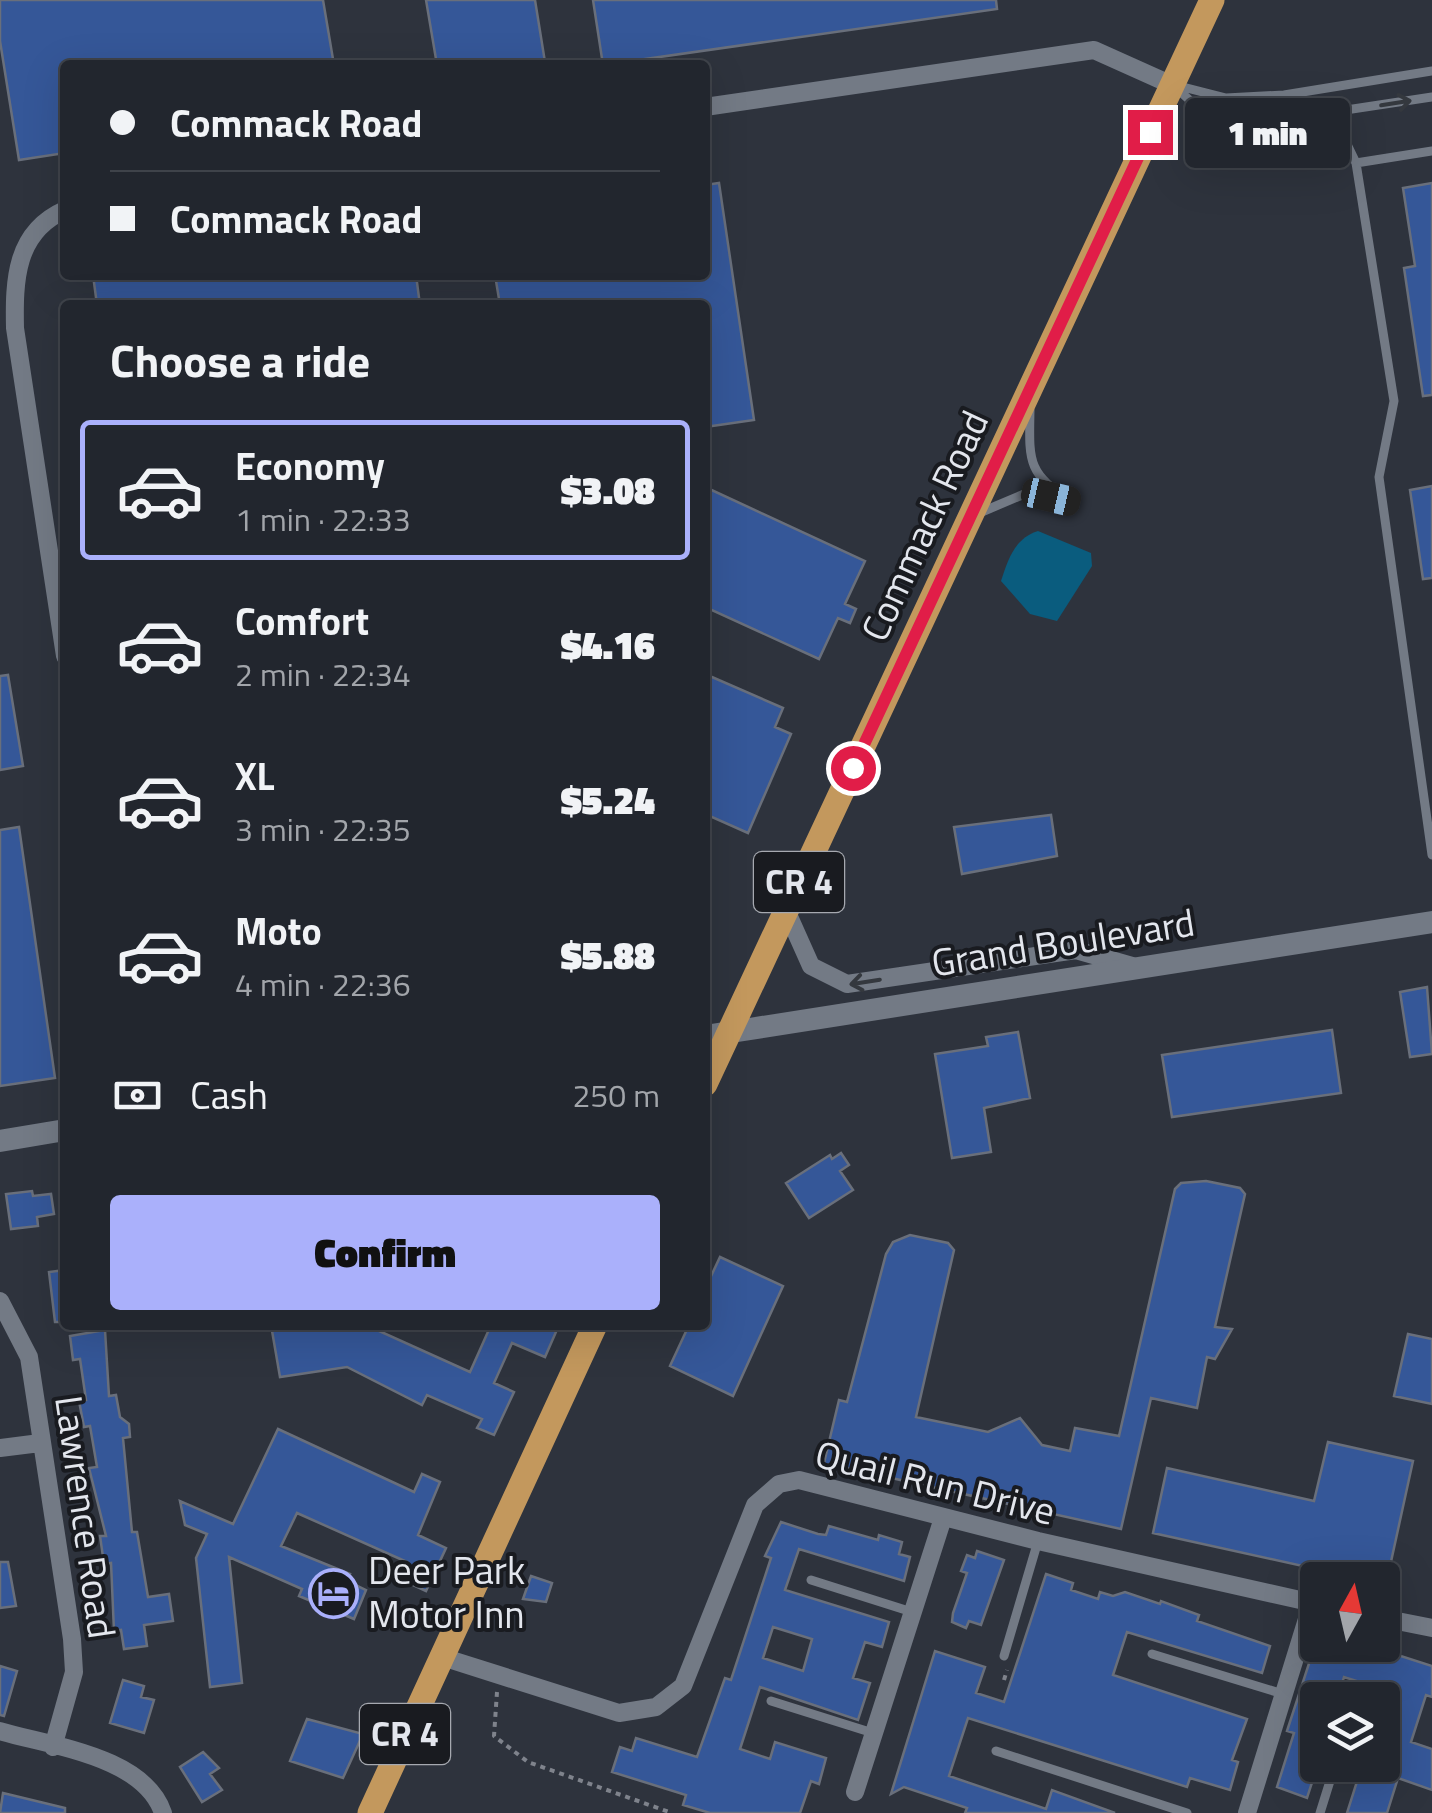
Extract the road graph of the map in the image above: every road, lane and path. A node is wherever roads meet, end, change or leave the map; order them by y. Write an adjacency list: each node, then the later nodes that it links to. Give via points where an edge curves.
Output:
1 (1212, 0): 3 (main road, Commack Road / CR 4)
2 (1432, 71): 3 (lane, via 1226,98)
3 (1172, 84): 5 (street, via 1094,50); 6 (lane, via 1206,114 1260,123); 10 (main road, Commack Road / CR 4)
4 (1432, 97): 6 (lane, one-way to 4)
5 (710, 107)
6 (1314, 116): 8 (lane, via 1343,136)
7 (1432, 151): 8 (lane)
8 (1356, 163): 13 (lane, via 1394,401 1379,477)
9 (60, 214): 12 (street, via 28,240 14,275 15,328)
10 (1030, 390): 11 (main road, Commack Road / CR 4); 11 (lane, via 1031,466 1043,484 1073,502 1029,492)
11 (970, 518): 15 (main road, Commack Road / CR 4)
12 (60, 623)
13 (1431, 843): 14 (lane)
14 (1432, 855)
15 (786, 910): 17 (street, one-way to 15, via 1076,950 847,984 811,966); 18 (main road, Commack Road / CR 4)
16 (1432, 922): 17 (street, Grand Boulevard)
17 (1132, 966): 18 (street, Grand Boulevard)
18 (717, 1034): 19 (main road, Commack Road / CR 4)
19 (710, 1063)
20 (60, 1131): 21 (street)
21 (0, 1141)
22 (0, 1301): 24 (street, Lawrence Road, via 29,1357)
23 (594, 1330): 35 (main road, CR 4)
24 (40, 1443): 25 (street); 42 (street, Lawrence Road, via 74,1672)
25 (0, 1448)
26 (943, 1518): 27 (street, Quail Run Drive); 30 (street); 37 (street, Quail Run Drive, via 799,1480 779,1484 747,1520 683,1686 656,1707 619,1713)
27 (1038, 1541): 29 (street, Quail Run Drive); 36 (lane)
28 (811, 1580): 30 (lane)
29 (1300, 1600)
30 (912, 1612): 41 (street)
31 (1400, 1622): 32 (street)
32 (1432, 1628)
33 (1300, 1651): 38 (street)
34 (1152, 1654): 38 (lane)
35 (439, 1656): 37 (street, Quail Run Drive); 48 (main road, CR 4)
36 (1004, 1656)
37 (500, 1677): 49 (path, via 492,1713 494,1736 505,1745 528,1762)
38 (1286, 1695): 46 (street)
39 (770, 1701): 41 (lane)
40 (0, 1732): 42 (street)
41 (874, 1734): 45 (street)
42 (54, 1747): 47 (street, via 130,1774)
43 (996, 1751): 50 (lane)
44 (1330, 1782): 51 (lane)
45 (855, 1792)
46 (1251, 1812)
47 (163, 1813)
48 (370, 1813)
49 (672, 1813)
50 (1187, 1813)
51 (1320, 1813)

